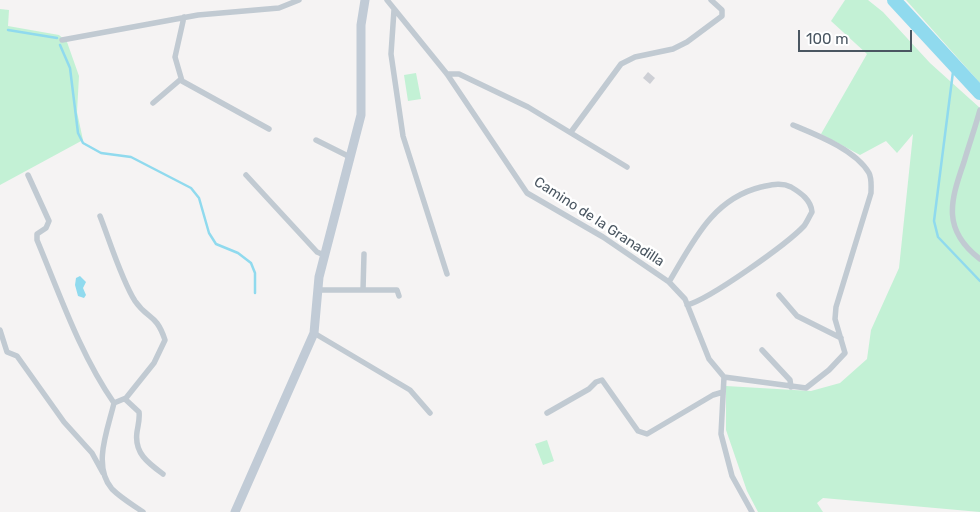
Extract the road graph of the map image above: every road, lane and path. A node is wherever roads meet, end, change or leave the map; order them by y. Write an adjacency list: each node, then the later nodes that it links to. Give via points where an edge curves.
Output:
1 (299, 0): 6 (street, via 279,8)
2 (365, 0): 16 (street, via 361,25 361,115)
3 (388, 0): 5 (street, Camino de la Granadilla)
4 (712, 0): 14 (street, via 722,10 722,16 673,49 635,57 621,64)
5 (394, 10): 8 (street, Camino de la Granadilla); 24 (street, via 391,54 403,136)
6 (184, 17): 7 (street); 9 (street, via 175,57)
7 (62, 40)
8 (447, 74): 14 (street, via 459,74 528,107); 25 (street, Camino de la Granadilla, via 527,193 602,236)
9 (181, 79): 10 (street); 13 (street)
10 (153, 102)
11 (980, 111): 23 (street, via 951,205 953,223 960,239)
12 (793, 125): 33 (street, via 854,156 871,178 871,193 836,307)
13 (269, 129)
14 (570, 132): 17 (street)
15 (316, 140): 16 (street)
16 (350, 157): 21 (street)
17 (627, 168)
18 (28, 175): 39 (street, via 49,221 48,226 37,234 37,240 82,347 99,382)
19 (246, 175): 21 (street, via 317,252)
20 (100, 216): 38 (street, via 135,301 161,327 164,340 154,363)
21 (324, 254): 26 (street)
22 (364, 254): 27 (street)
23 (980, 259)
24 (447, 274)
25 (669, 282): 30 (street, Camino de la Granadilla); 30 (street, via 705,222 740,194 781,184 809,202 812,212 790,238 707,296)
26 (317, 290): 27 (street); 32 (street)
27 (363, 290): 29 (street, via 397,290)
28 (780, 295): 33 (street, via 797,316)
29 (399, 296)
30 (687, 304): 35 (street, Camino de la Granadilla, via 709,360)
31 (0, 330): 42 (street, via 7,352 17,356 64,422 92,453)
32 (314, 333): 40 (street, via 410,390); 45 (street)
33 (841, 338): 36 (street, via 845,353 829,370 806,388)
34 (762, 350): 36 (street, via 790,380)
35 (724, 377): 36 (street); 37 (street)
36 (790, 387)
37 (723, 392): 41 (street, via 647,434 638,431 602,380); 46 (street, via 721,434 732,476)
38 (125, 399): 39 (street); 43 (street, via 139,412 139,450)
39 (114, 403): 42 (street, via 102,456)
40 (430, 412)
41 (547, 414)
42 (103, 473): 44 (street, via 113,490)
43 (163, 474)
44 (143, 512)
45 (235, 512)
46 (752, 512)

